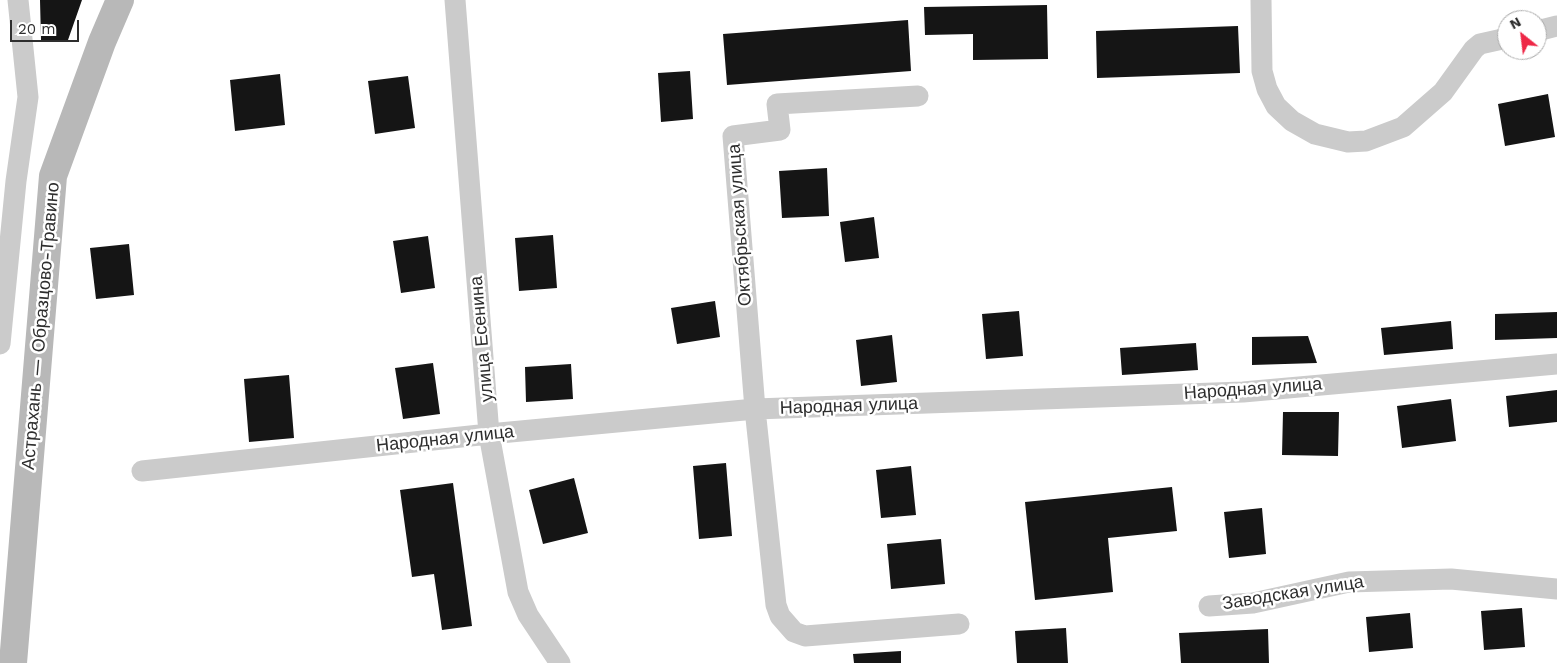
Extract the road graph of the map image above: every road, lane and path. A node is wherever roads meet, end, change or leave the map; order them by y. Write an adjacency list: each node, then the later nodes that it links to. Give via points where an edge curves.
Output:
1 (120, 0): 15 (street, Астрахань — Образцово-Травино, via 53,176)
2 (455, 0): 10 (street, улица Есенина)
3 (1260, 0): 5 (street, via 1262,71 1276,106 1292,121 1315,134 1348,142 1366,141 1403,127 1443,92 1474,49 1480,44)
4 (12, 7): 7 (street, via 28,97)
5 (1497, 40)
6 (918, 96): 9 (street, Октябрьская улица, via 777,104 780,130 732,136)
7 (0, 344)
8 (1557, 364): 9 (street, Народная улица, via 1243,392)
9 (755, 409): 10 (street, Народная улица); 14 (street, via 776,605 786,625 805,636)
10 (489, 434): 11 (street, Народная улица); 16 (street, улица Есенина, via 518,592 528,615)
11 (142, 472)
12 (1557, 589): 13 (street, Заводская улица, via 1451,579 1349,582 1253,603)
13 (1209, 606)
14 (959, 624)
15 (13, 663)
16 (560, 663)

